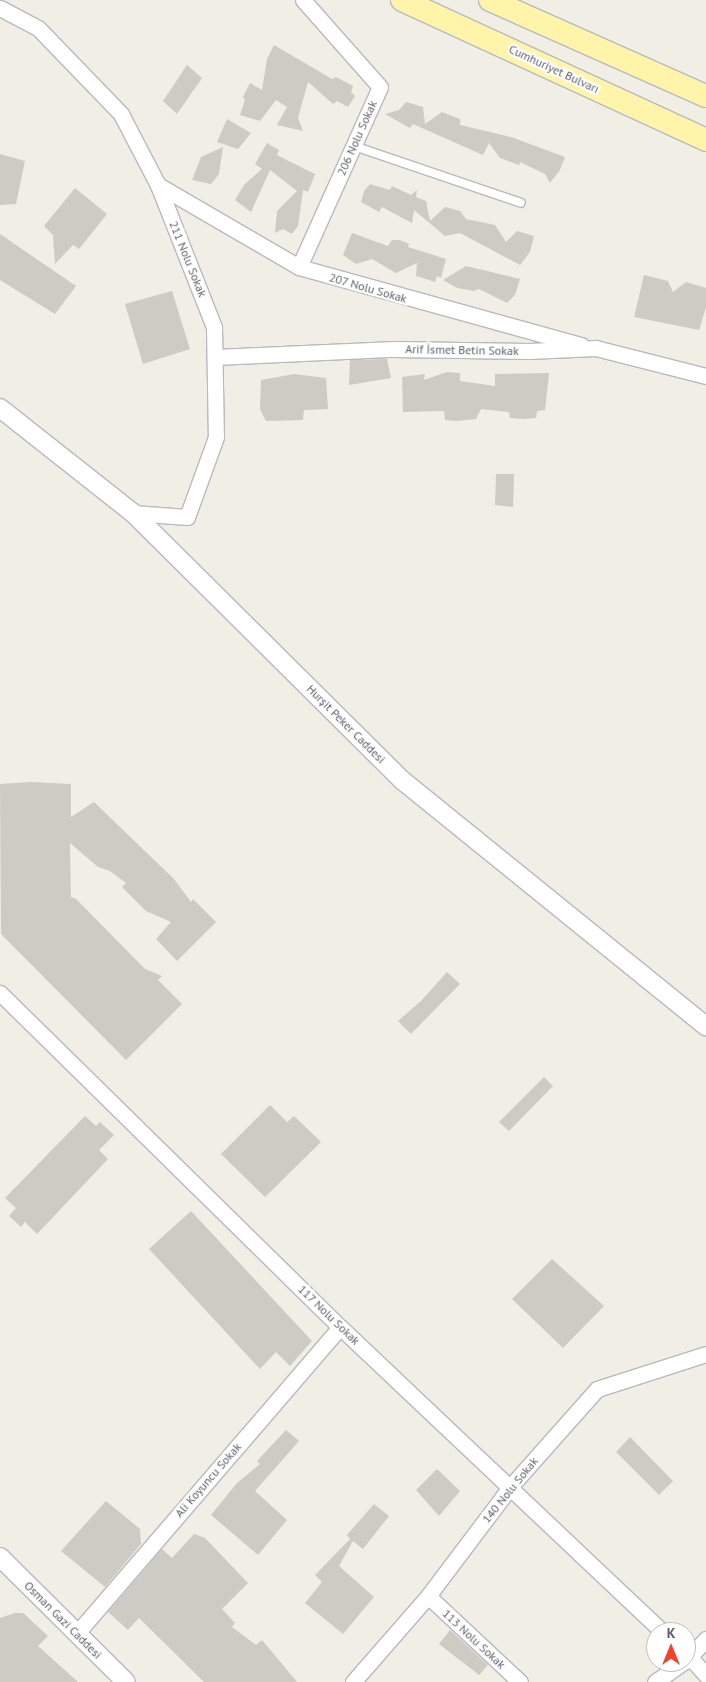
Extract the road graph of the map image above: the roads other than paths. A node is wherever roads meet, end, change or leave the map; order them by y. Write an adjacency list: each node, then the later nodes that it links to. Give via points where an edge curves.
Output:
1 (303, 0): 7 (street, 206 Nolu Sokak, via 380,88)
2 (402, 0): 6 (main road, Cumhuriyet Bulvarı)
3 (490, 0): 5 (main road)
4 (0, 8): 8 (street, 211 Nolu Sokak, via 38,28 121,114)
5 (706, 96)
6 (706, 140)
7 (354, 146): 9 (lane); 10 (street, 206 Nolu Sokak)
8 (158, 185): 10 (street, 207 Nolu Sokak); 12 (street, 211 Nolu Sokak, via 214,327)
9 (522, 203)
10 (298, 268): 11 (street, 207 Nolu Sokak)
11 (596, 348): 12 (street, Arif İsmet Betin Sokak, via 528,351 394,349); 13 (street, Arif İsmet Betin Sokak)
12 (215, 357): 15 (street, 211 Nolu Sokak, via 216,437 187,517)
13 (706, 376)
14 (0, 408): 15 (street, Hurşit Peker Caddesi)
15 (133, 513): 17 (street, Hurşit Peker Caddesi, via 403,781)
16 (0, 993): 18 (street, 117 Nolu Sokak)
17 (706, 1026)
18 (340, 1327): 20 (street, 117 Nolu Sokak); 24 (street, Ali Koyuncu Sokak)
19 (706, 1354): 20 (street, 140 Nolu Sokak, via 597,1390)
20 (510, 1487): 22 (street, 140 Nolu Sokak); 23 (street, 117 Nolu Sokak)
21 (0, 1557): 24 (street, Osman Gazi Caddesi)
22 (428, 1596): 31 (street, 140 Nolu Sokak); 32 (street, 113 Nolu Sokak)
23 (653, 1622)
24 (77, 1633): 30 (street, Osman Gazi Caddesi)
25 (706, 1639): 26 (street)
26 (696, 1649)
27 (696, 1666): 29 (street)
28 (668, 1672): 33 (street)
29 (706, 1675)
30 (126, 1682)
31 (353, 1682)
32 (520, 1682)
33 (654, 1682)

